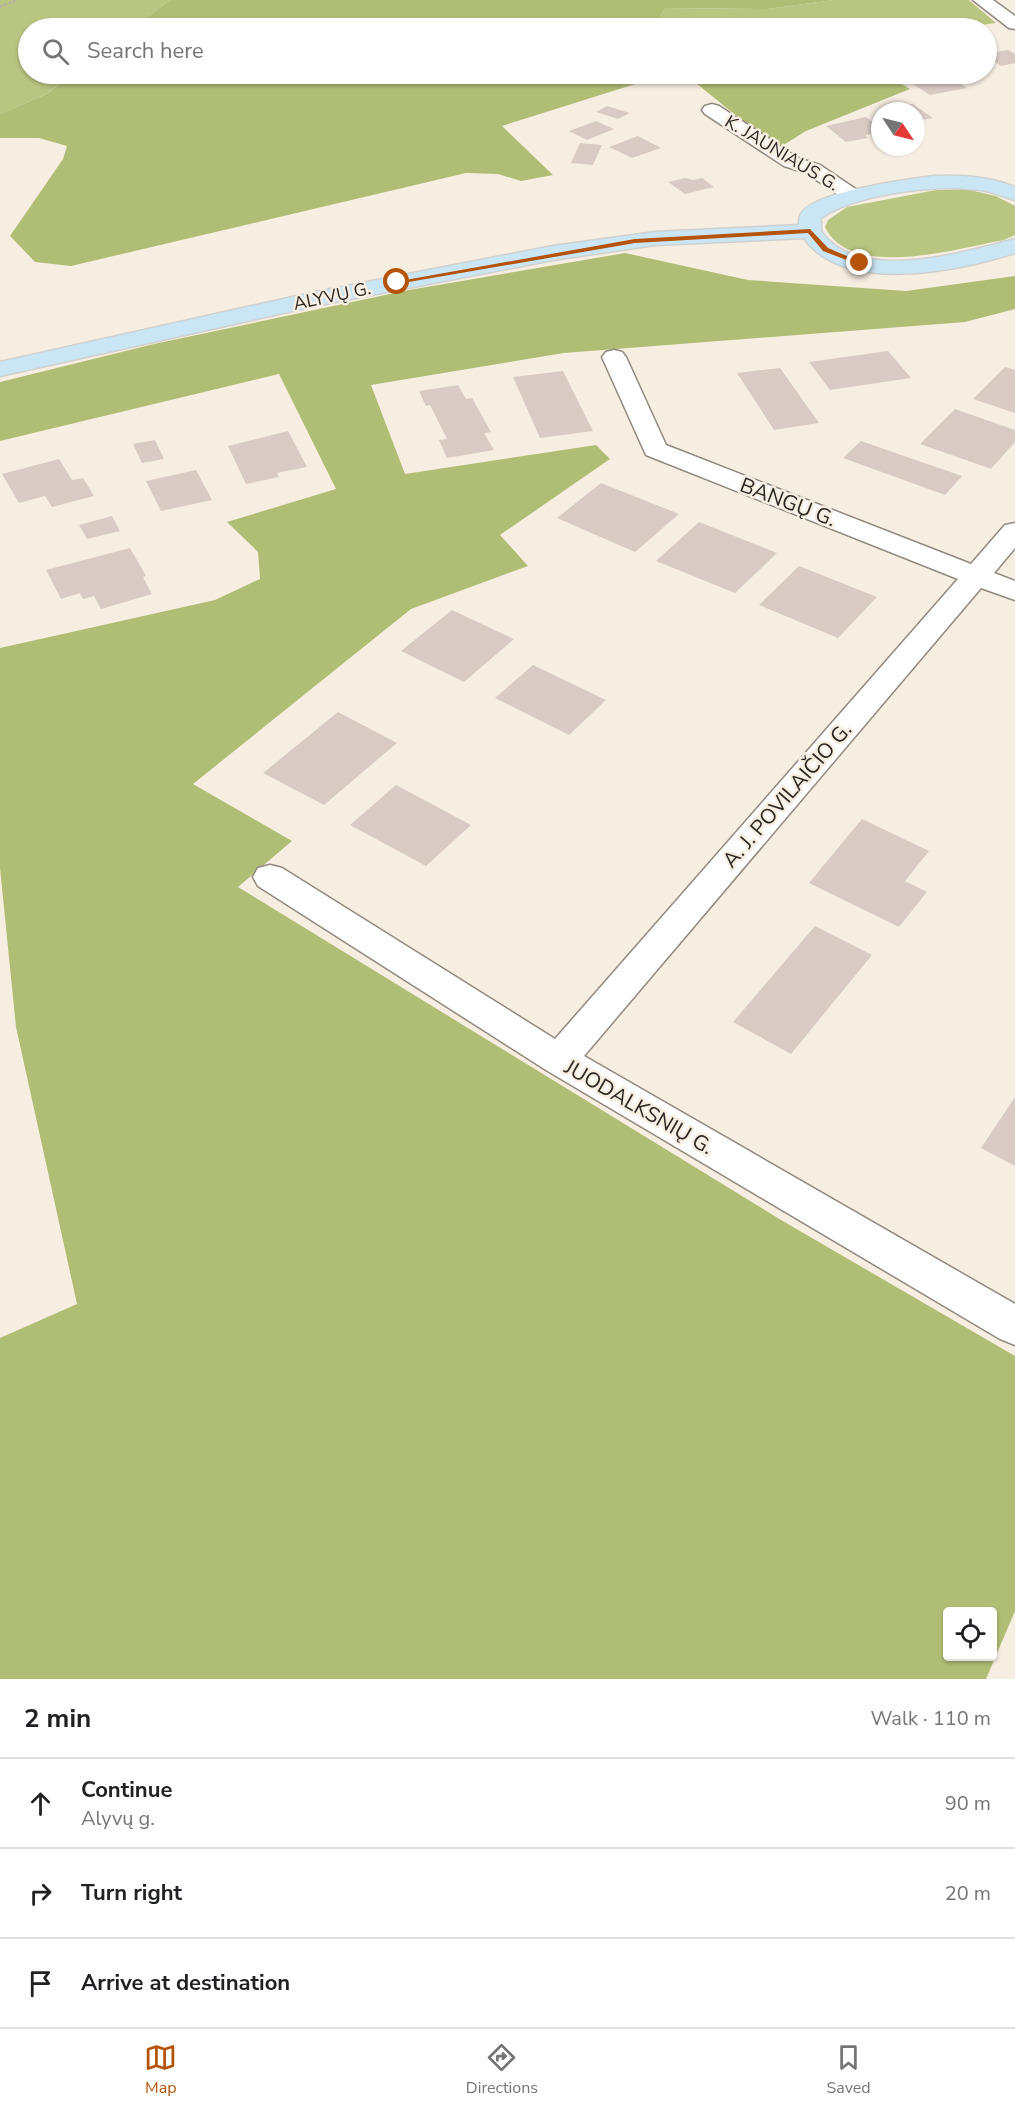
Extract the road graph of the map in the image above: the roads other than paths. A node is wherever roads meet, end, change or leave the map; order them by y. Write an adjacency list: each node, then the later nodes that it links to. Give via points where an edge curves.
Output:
1 (982, 0): 2 (street)
2 (1015, 24)
3 (712, 110): 5 (street, K. JAUNIAUS G., via 791,162 813,169)
4 (1015, 194): 5 (main road, via 986,184 953,180)
5 (853, 196): 6 (main road, via 823,206 810,216)
6 (810, 231): 7 (main road, via 825,250 878,267 926,266); 9 (main road, ALYVŲ G., via 665,238 586,248 397,282)
7 (1015, 246)
8 (614, 357): 11 (street, BANGŲ G., via 655,450)
9 (0, 369)
10 (1015, 531): 11 (street, A. J. POVILAIČIO G.)
11 (976, 576): 12 (street, BANGŲ G.); 14 (street, A. J. POVILAIČIO G.)
12 (1015, 591)
13 (270, 877): 14 (street, JUODALKSNIŲ G.)
14 (559, 1060): 15 (street, JUODALKSNIŲ G.)
15 (1015, 1326)

